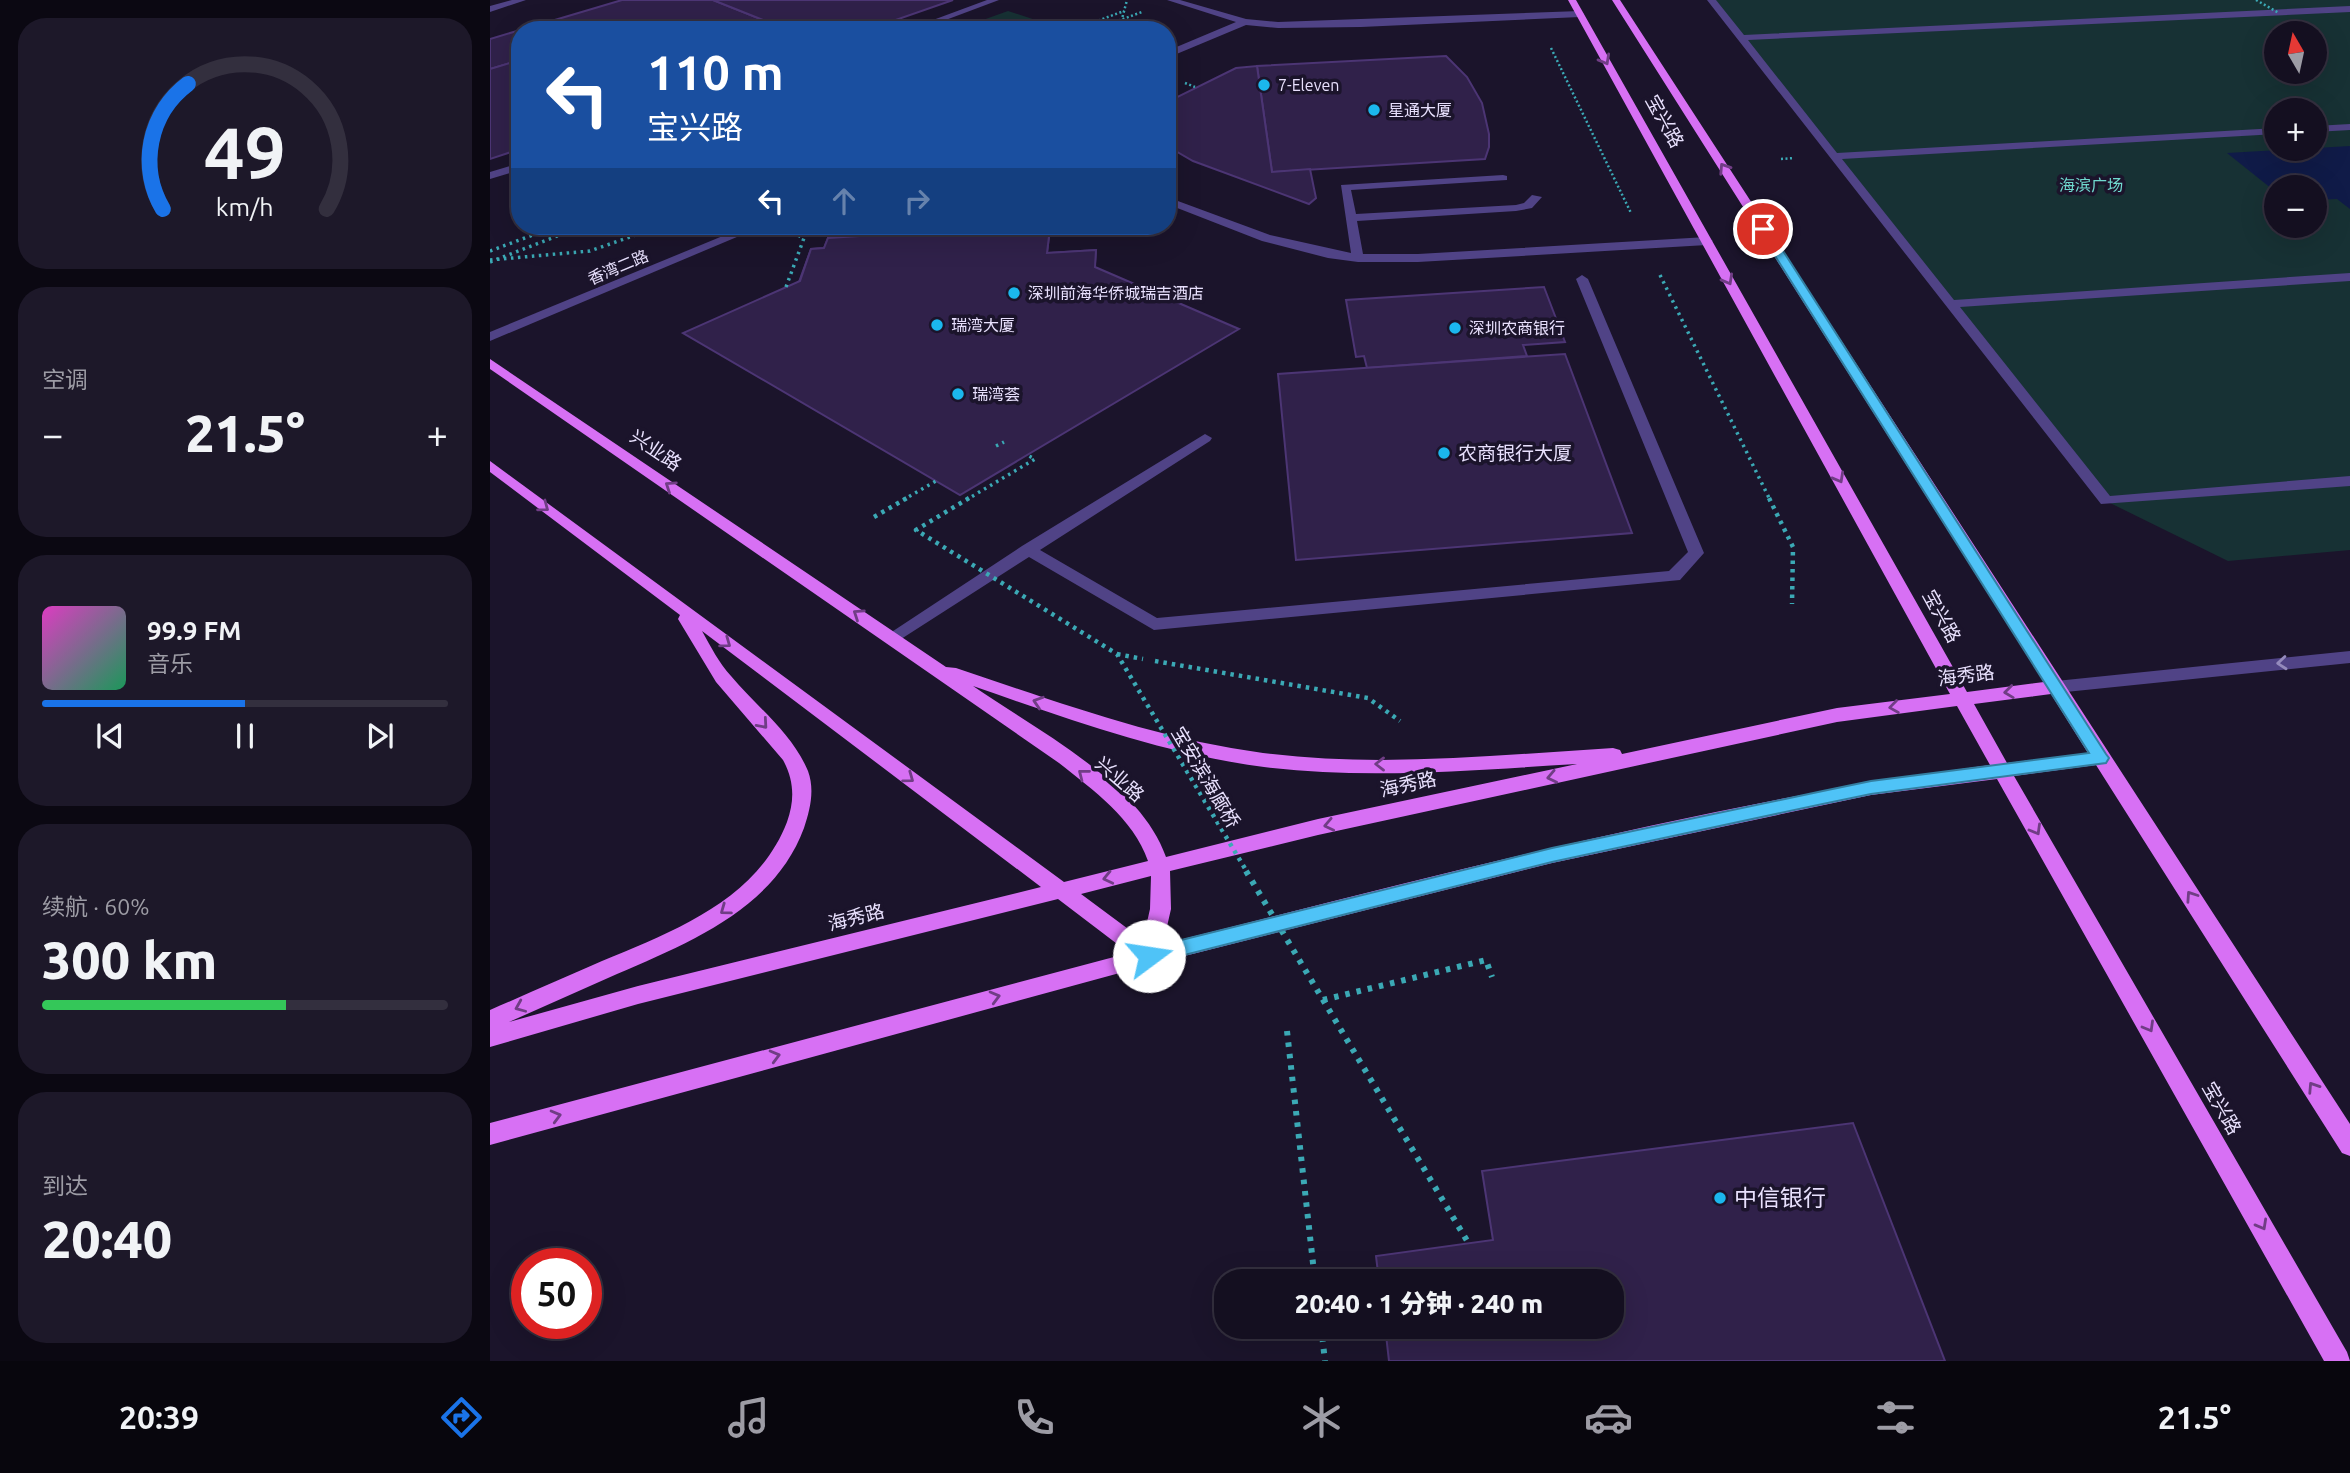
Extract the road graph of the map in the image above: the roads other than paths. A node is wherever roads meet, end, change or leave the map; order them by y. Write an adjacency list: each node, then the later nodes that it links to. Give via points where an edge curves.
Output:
1 (522, 0): 7 (street)
2 (995, 0): 10 (street)
3 (1172, 0): 11 (street)
4 (1572, 0): 9 (main road, 宝兴路)
5 (1616, 0): 40 (main road, 宝兴路, one-way to 5)
6 (1711, 0): 12 (street)
7 (490, 9)
8 (2350, 9): 12 (street)
9 (1580, 14): 11 (street, via 1319,25); 25 (main road, 宝兴路, one-way to 25)
10 (936, 21)
11 (1245, 22): 13 (street)
12 (1741, 38): 17 (street)
13 (1176, 51)
14 (2350, 127): 15 (street)
15 (2327, 128)
16 (2264, 132): 17 (street)
17 (1833, 156): 29 (street)
18 (511, 169): 19 (street)
19 (490, 176)
20 (1503, 178): 23 (street, via 1345,187)
21 (1536, 197): 23 (street, via 1528,206 1516,208)
22 (1176, 203): 26 (street, via 1266,238)
23 (1351, 218): 26 (street)
24 (735, 235): 30 (street, 香湾二路)
25 (1707, 241): 26 (street); 41 (main road, 宝兴路, one-way to 41)
26 (1358, 258)
27 (2350, 277): 29 (street)
28 (1582, 279): 35 (street, via 1696,553 1674,576 1154,624)
29 (1949, 304): 34 (street, via 2106,501)
30 (490, 337)
31 (490, 363): 37 (main road, 兴业路, one-way to 31)
32 (1205, 438): 35 (street)
33 (490, 465): 36 (main road, one-way to 36)
34 (2350, 481)
35 (1028, 550): 37 (street)
36 (680, 610): 46 (main road, one-way to 46); 48 (main road, one-way to 48, via 720,676 798,769 803,800 796,829 778,862 752,891 710,921)
37 (892, 637): 39 (main road, 兴业路)
38 (2350, 657): 40 (street, 海秀路, one-way to 40)
39 (933, 667): 42 (main road, one-way to 39, via 1388,765 1266,759 1158,739); 45 (main road, 兴业路, one-way to 39, via 1126,807)
40 (2056, 687): 41 (main road, 海秀路, one-way to 41); 43 (main road, 宝兴路)
41 (1962, 698): 42 (main road, 海秀路, one-way to 42, via 1837,715); 44 (main road, 宝兴路)
42 (1669, 752): 45 (main road, 海秀路, one-way to 45)
43 (2101, 758): 44 (main road); 51 (main road, 宝兴路, one-way to 43)
44 (2002, 771): 47 (main road, via 1871,788 1552,855); 52 (main road, 宝兴路, one-way to 52)
45 (1161, 865): 46 (main road, 海秀路, one-way to 46); 47 (main road, 兴业路, via 1163,908)
46 (1060, 890): 47 (main road); 49 (main road, 海秀路, via 638,995)
47 (1149, 956): 50 (main road, one-way to 47)
48 (490, 1020)
49 (490, 1037)
50 (490, 1133)
51 (2350, 1145)
52 (2338, 1361)

